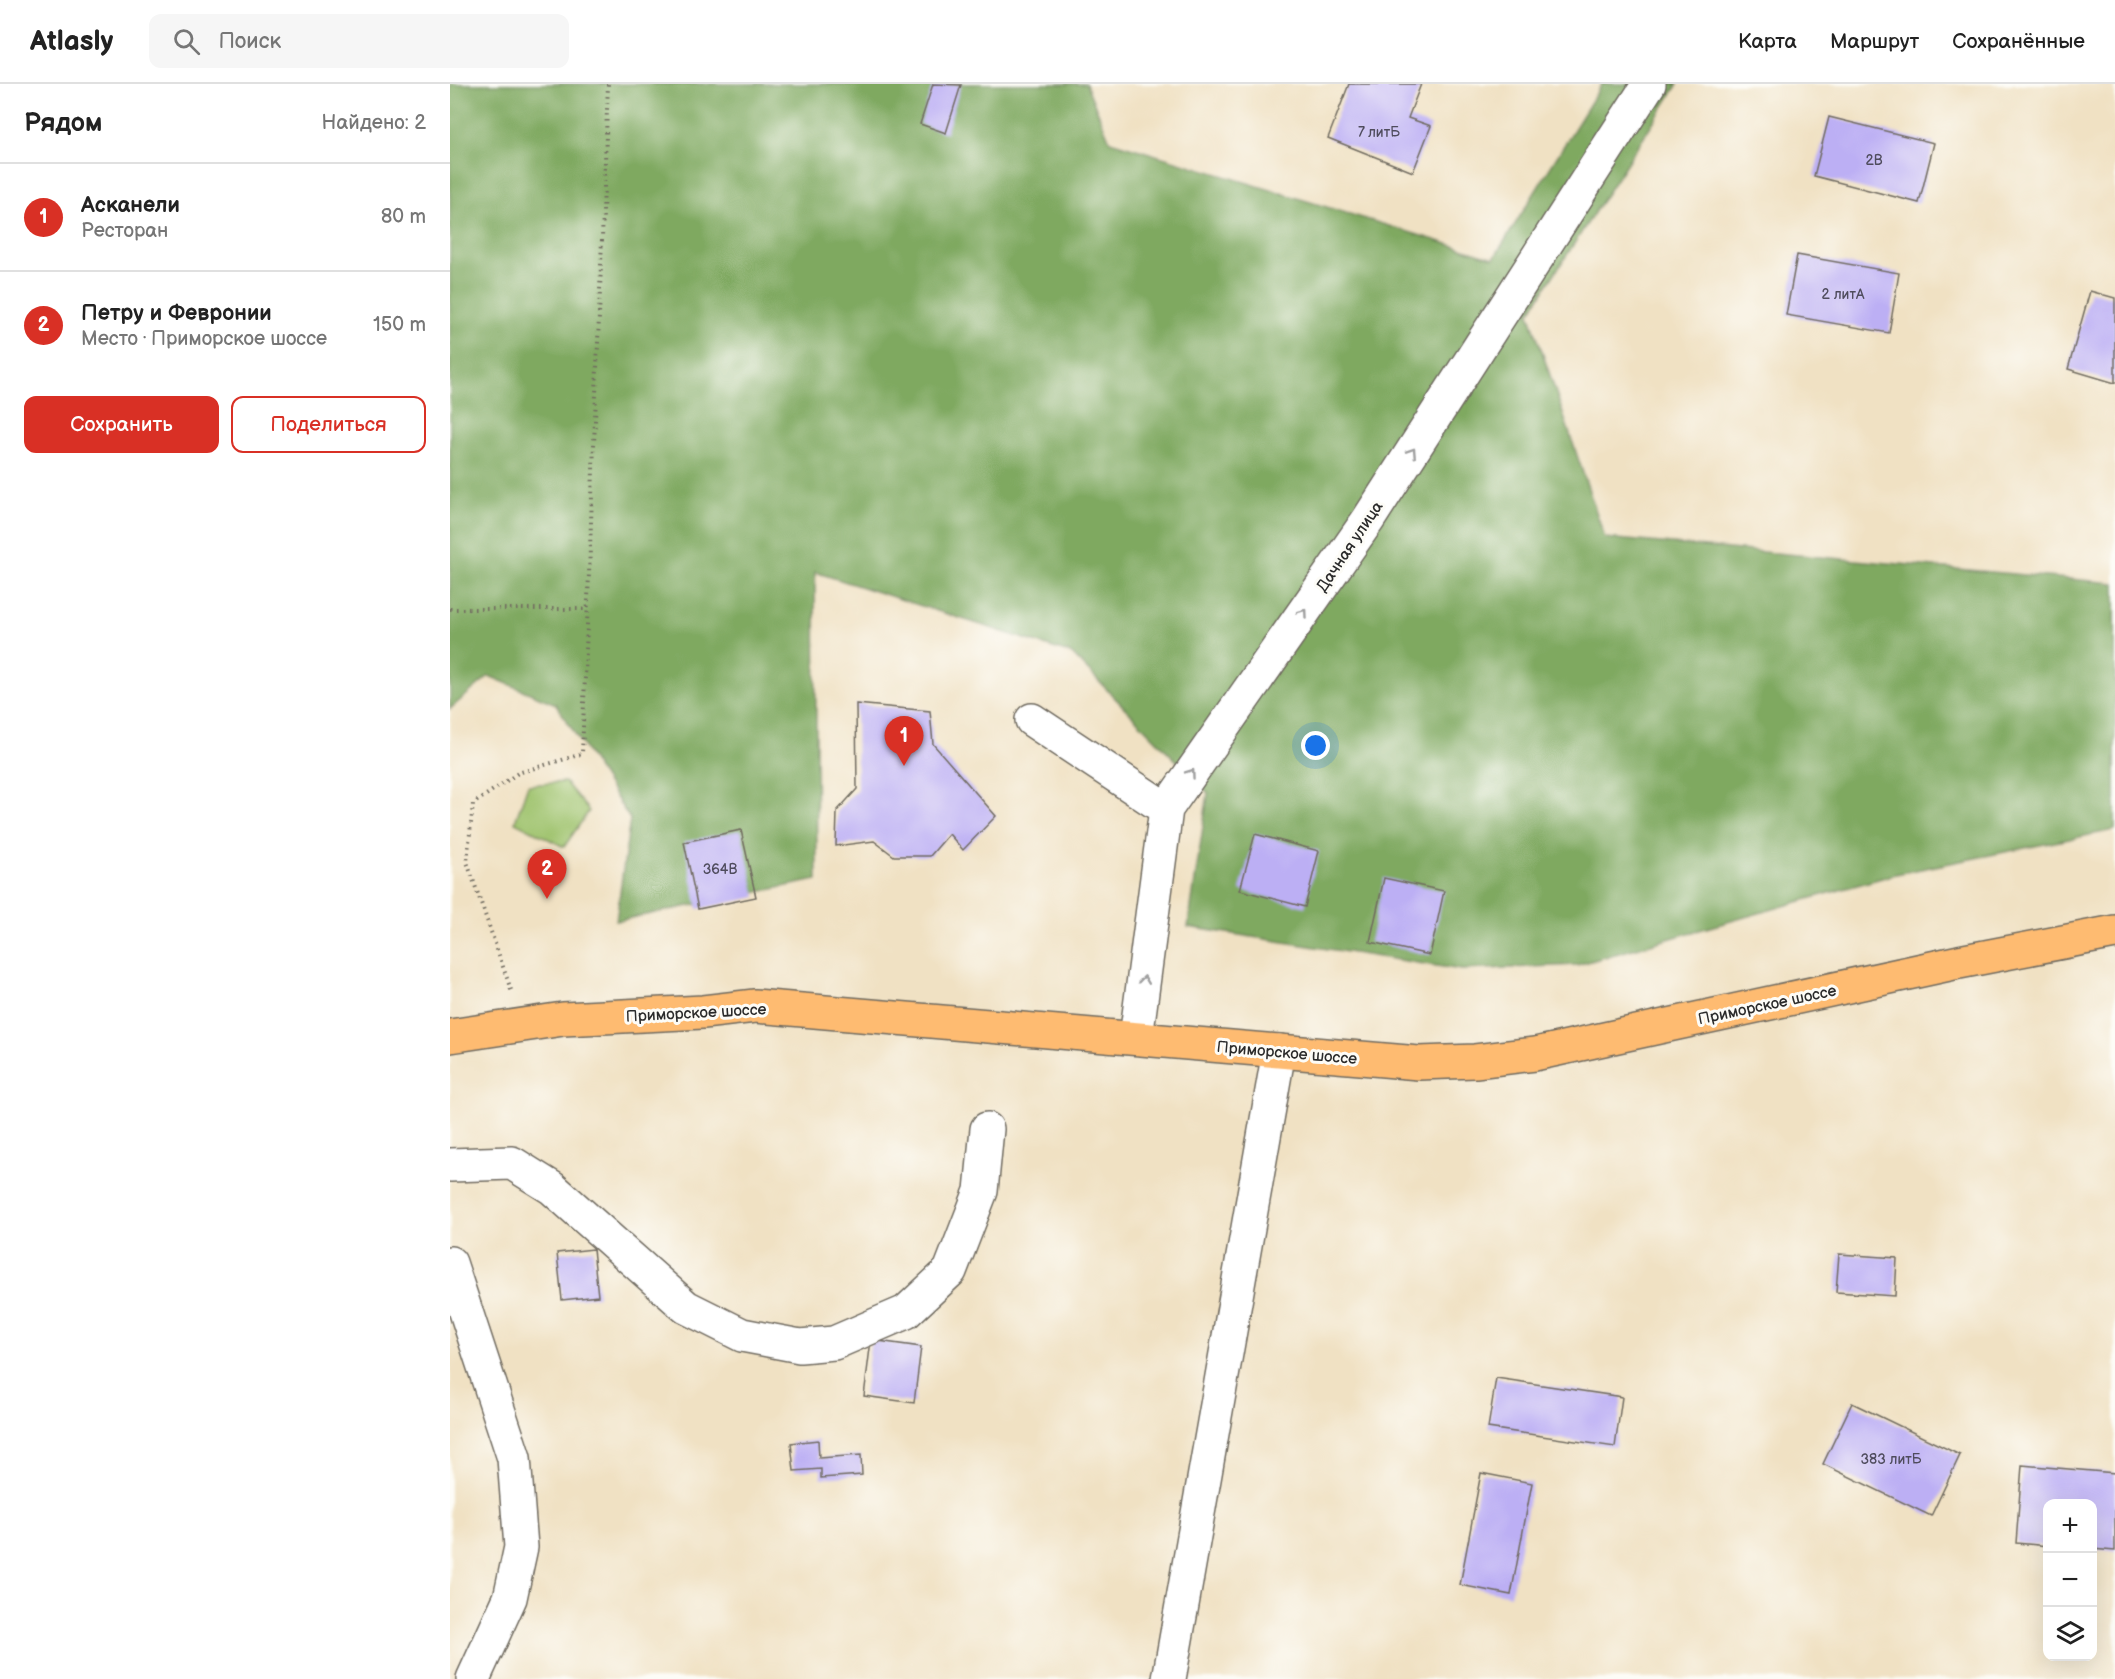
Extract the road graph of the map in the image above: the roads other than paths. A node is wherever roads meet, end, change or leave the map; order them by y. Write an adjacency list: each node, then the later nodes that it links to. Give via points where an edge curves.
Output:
1 (1649, 84): 3 (street, Дачная улица, one-way to 1, via 1368,520)
2 (1032, 720): 3 (street)
3 (1166, 809): 6 (street, Дачная улица, one-way to 3)
4 (2115, 932): 7 (main road, Приморское шоссе, via 1535,1054 1419,1063)
5 (450, 1036): 6 (main road, Приморское шоссе, via 563,1019 755,1006)
6 (1136, 1038): 7 (main road, Приморское шоссе)
7 (1279, 1051): 12 (street)
8 (987, 1129): 9 (street, via 981,1191 950,1271 906,1312 834,1343 800,1346 742,1335 686,1306 552,1188 512,1163)
9 (450, 1165)
10 (450, 1263): 11 (street, via 514,1458 521,1547 510,1598)
11 (473, 1679)
12 (1169, 1679)

